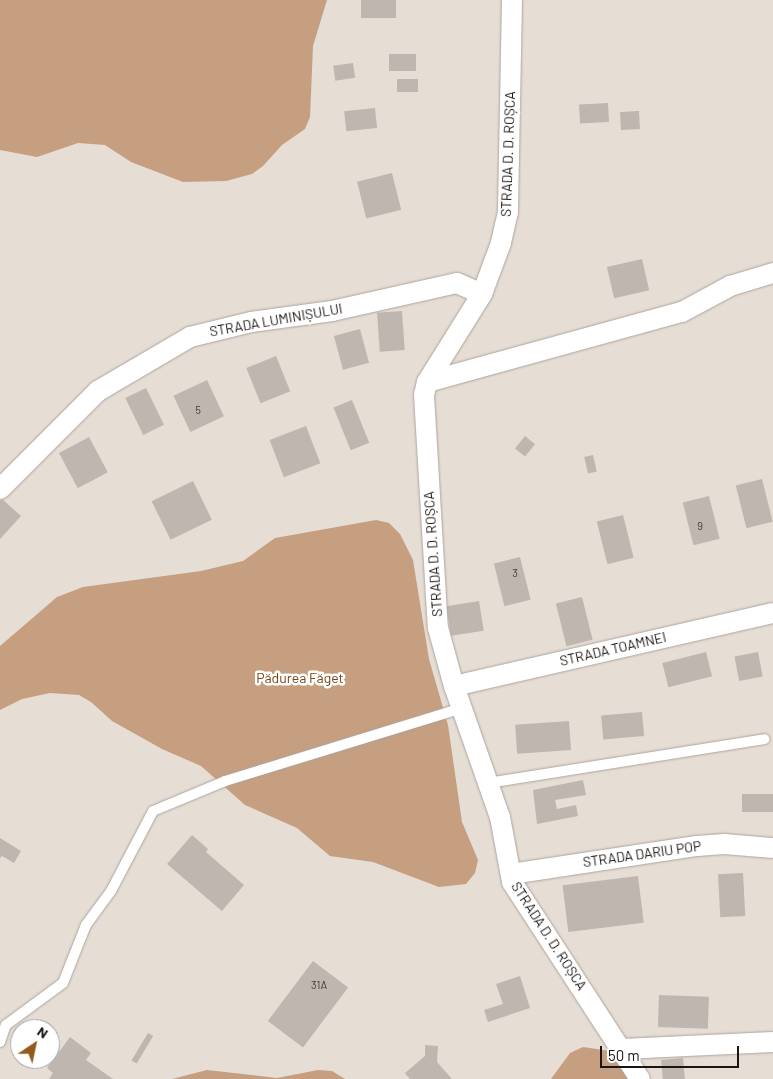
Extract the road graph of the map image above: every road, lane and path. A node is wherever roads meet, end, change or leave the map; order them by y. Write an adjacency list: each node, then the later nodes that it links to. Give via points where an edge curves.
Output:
1 (512, 0): 3 (street, STRADA D. D. ROȘCA, via 508,212 501,243)
2 (773, 273): 4 (street, via 730,286 682,312)
3 (482, 294): 4 (street, STRADA D. D. ROȘCA); 5 (street, STRADA LUMINIȘULUI, via 456,283 332,311 251,322 190,337 98,391)
4 (427, 382): 7 (street, STRADA D. D. ROȘCA, via 424,412 438,628)
5 (0, 489)
6 (773, 613): 7 (street, STRADA TOAMNEI)
7 (454, 686): 8 (street, STRADA D. D. ROȘCA)
8 (462, 708): 10 (street, STRADA D. D. ROȘCA); 13 (lane, via 225,781 153,811 111,891 86,925 63,983 6,1025)
9 (765, 739): 10 (lane)
10 (488, 783): 12 (street, STRADA D. D. ROȘCA, via 500,817)
11 (773, 848): 12 (street, STRADA DARIU POP, via 725,844 697,846)
12 (511, 874): 15 (street, STRADA D. D. ROȘCA, via 512,882)
13 (0, 1042)
14 (773, 1042): 15 (street)
15 (622, 1049): 16 (street, STRADA D. D. ROȘCA)
16 (640, 1079)

